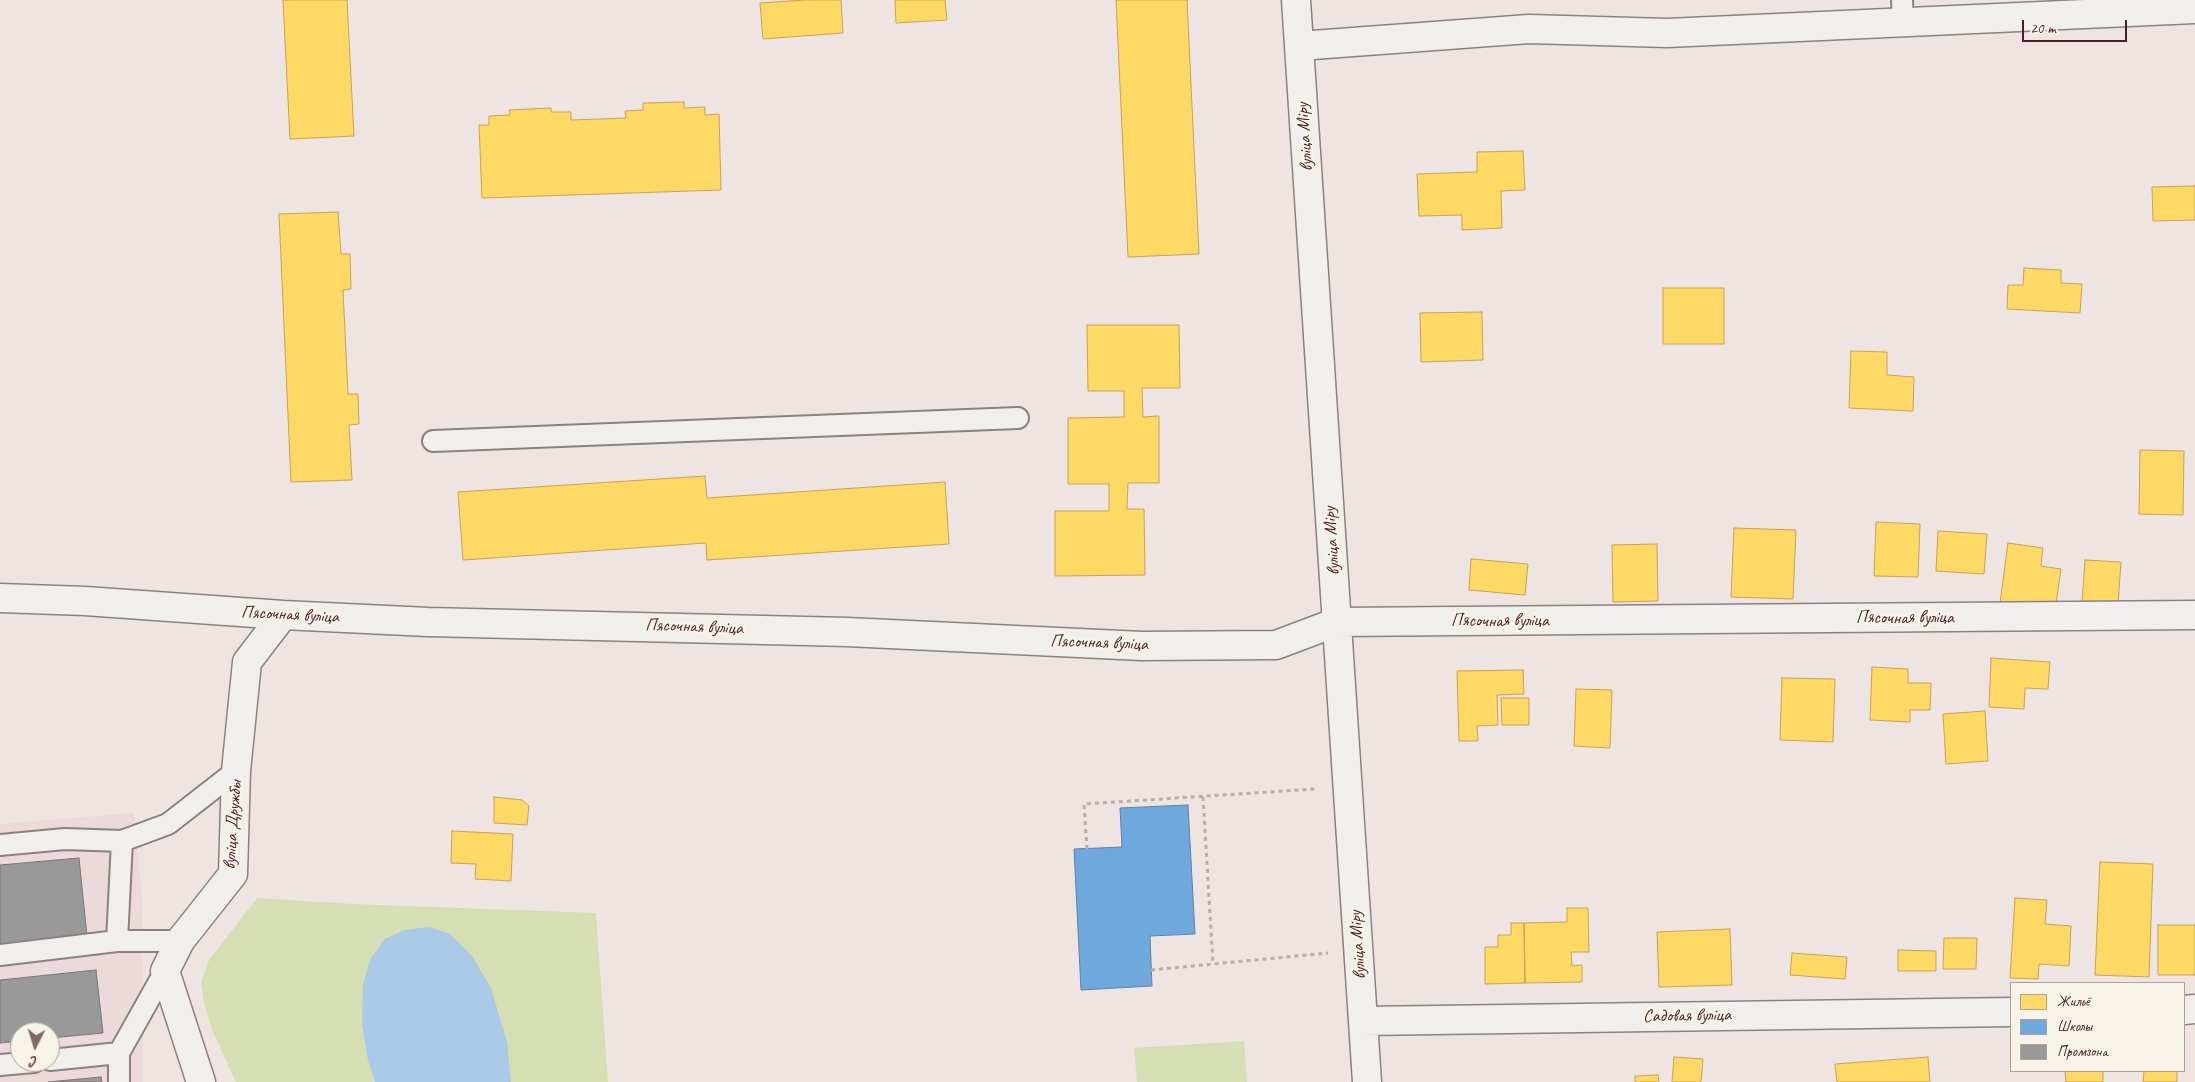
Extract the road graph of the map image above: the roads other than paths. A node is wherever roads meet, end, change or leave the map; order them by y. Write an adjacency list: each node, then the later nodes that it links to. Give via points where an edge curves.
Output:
1 (1296, 0): 5 (street, вуліца Міру)
2 (2122, 6): 3 (street); 4 (street)
3 (2195, 9)
4 (1903, 11): 5 (street, via 1667,33 1529,29)
5 (1299, 46): 11 (street, вуліца Міру)
6 (1018, 418): 7 (lane)
7 (433, 441)
8 (0, 598): 9 (street, Пясочная вуліца)
9 (283, 615): 11 (street, Пясочная вуліца, via 428,622 847,632 1142,646 1276,645); 12 (street, вуліца Дружбы, via 247,662)
10 (2195, 615): 11 (street, Пясочная вуліца)
11 (1337, 622): 20 (street, вуліца Міру)
12 (236, 771): 13 (lane, via 168,824); 16 (street, вуліца Дружбы, via 233,874)
13 (122, 841): 14 (lane, via 65,838); 15 (lane)
14 (0, 845)
15 (117, 941): 16 (lane); 17 (lane)
16 (180, 941): 18 (street, вуліца Дружбы)
17 (0, 955)
18 (165, 971): 21 (lane); 24 (street)
19 (2010, 1012): 20 (street, Садовая вуліца)
20 (1363, 1021): 25 (street, вуліца Міру)
21 (119, 1054): 22 (lane); 23 (lane)
22 (60, 1059)
23 (119, 1082)
24 (200, 1082)
25 (1367, 1082)

